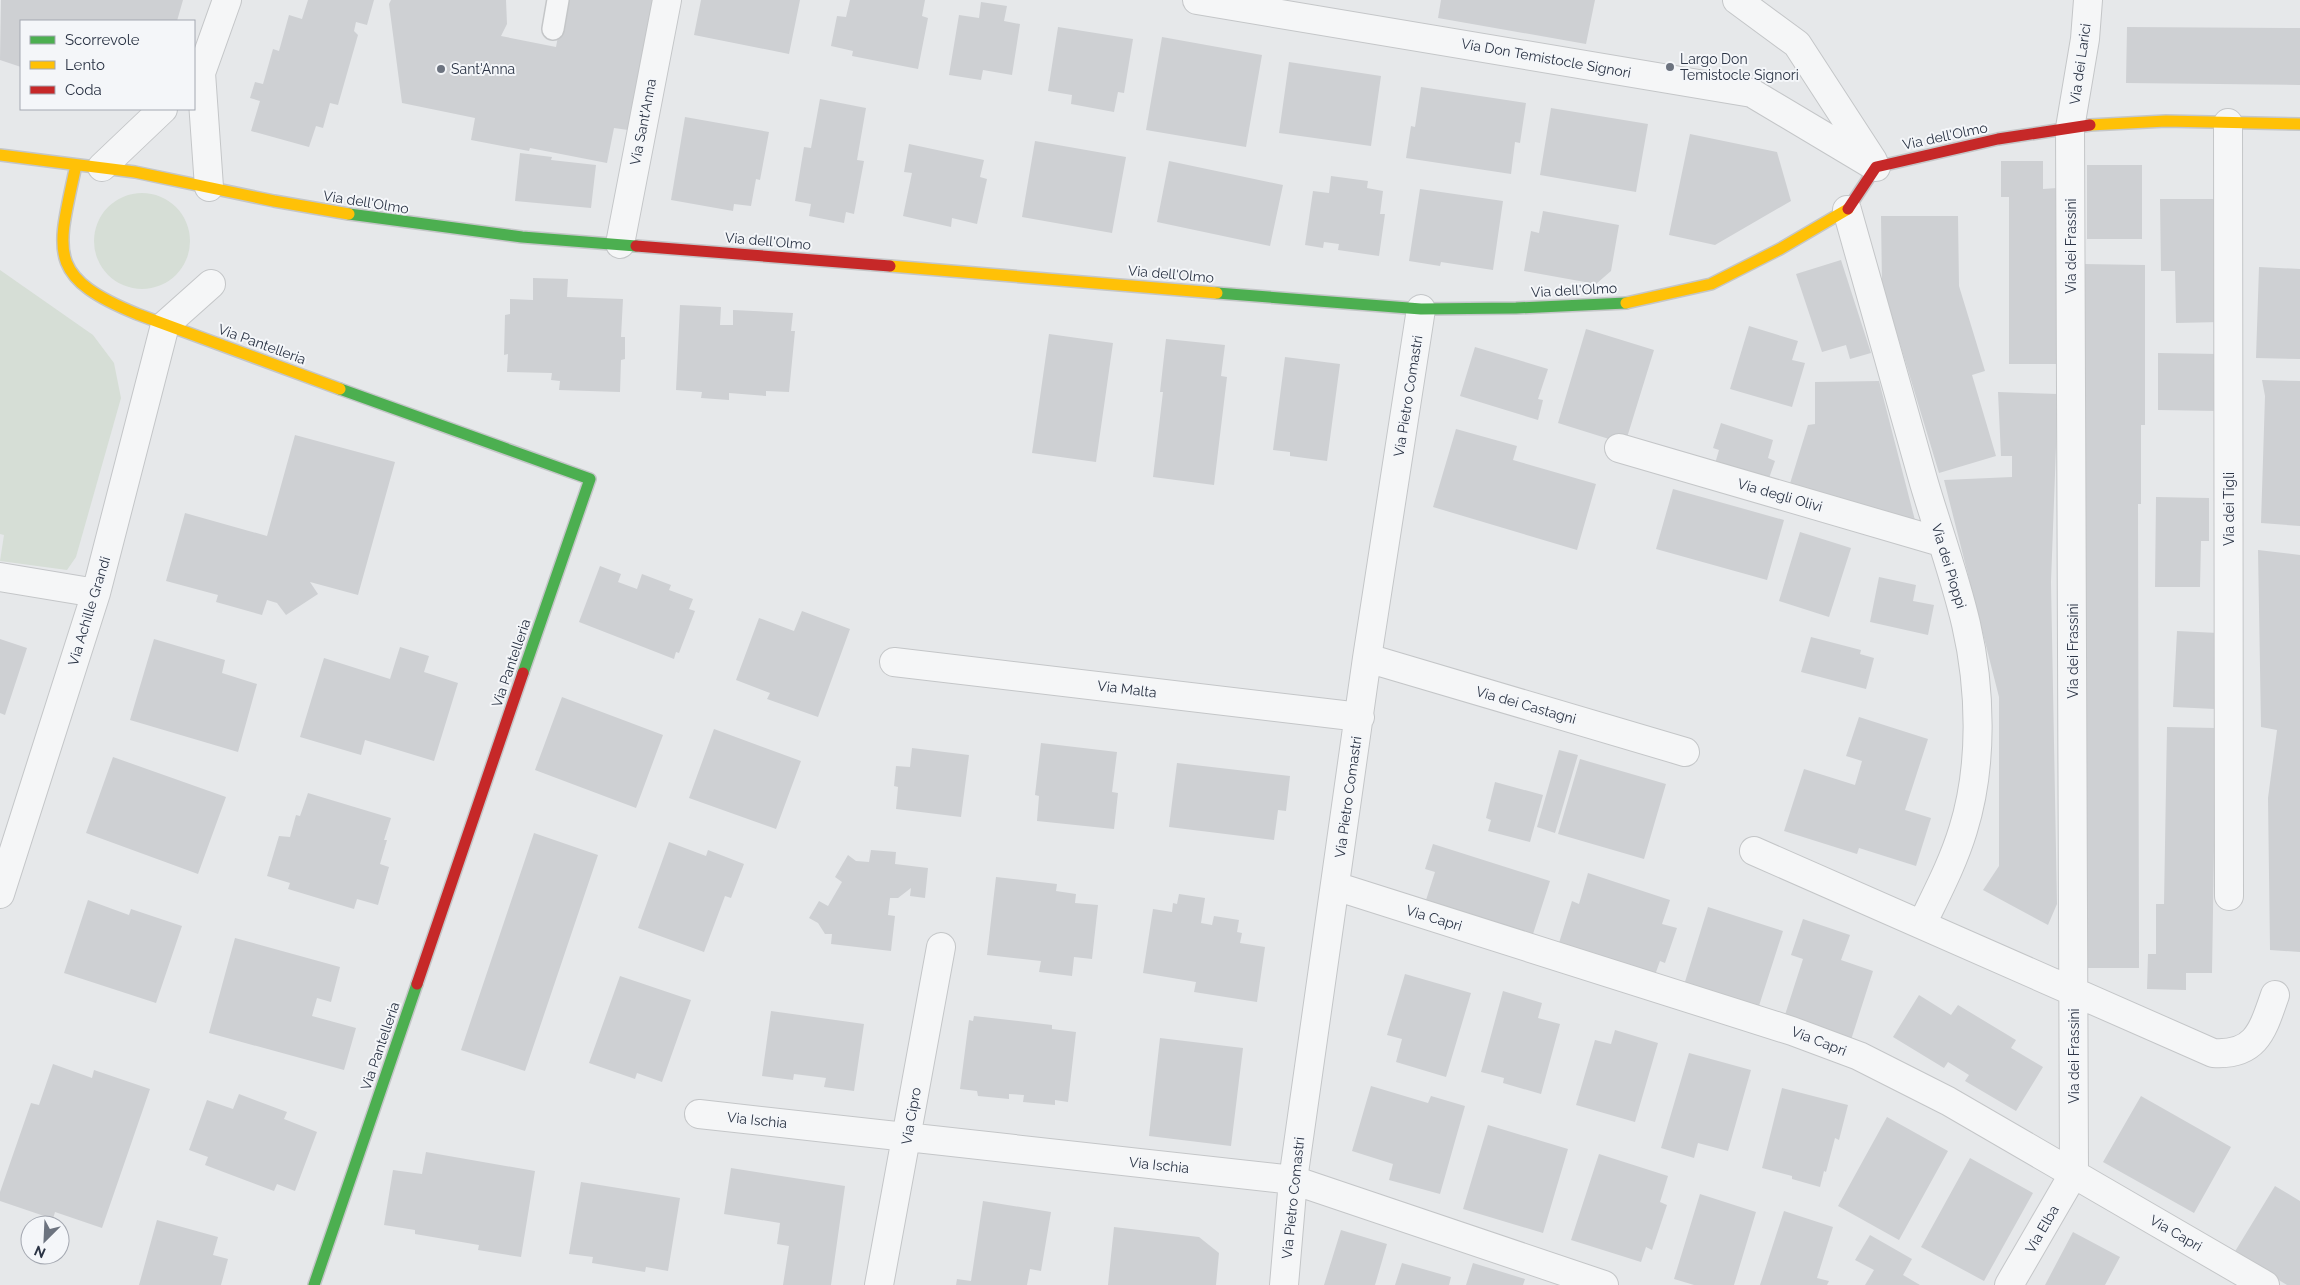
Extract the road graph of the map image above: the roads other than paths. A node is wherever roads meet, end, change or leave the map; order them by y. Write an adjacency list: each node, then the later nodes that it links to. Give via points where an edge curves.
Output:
1 (227, 0): 8 (street)
2 (558, 0): 7 (lane)
3 (667, 0): 18 (street, Via Sant'Anna)
4 (1196, 0): 15 (street, Via Don Temistocle Signori, via 1752,93)
5 (1737, 0): 15 (street, via 1797,44)
6 (2088, 0): 12 (street, Via dei Larici)
7 (553, 29)
8 (197, 76): 16 (street)
9 (162, 110): 14 (street)
10 (2228, 122): 11 (street, Via dell'Olmo); 12 (street, Via dell'Olmo, via 2122,122); 33 (street, Via dei Tigli)
11 (2300, 124)
12 (2070, 128): 15 (street, Via dell'Olmo, via 1948,148); 36 (street, Via dei Frassini)
13 (0, 155): 14 (street, Via dell'Olmo)
14 (89, 166): 16 (street, Via dell'Olmo); 21 (street, via 63,240 63,256 77,279 104,300)
15 (1876, 167): 17 (street, Via dell'Olmo)
16 (209, 187): 18 (street, Via dell'Olmo, via 306,208 416,225)
17 (1847, 210): 20 (street, Via dell'Olmo, via 1711,284 1624,303); 23 (street, Via dei Pioppi)
18 (620, 244): 20 (street, Via dell'Olmo)
19 (210, 284): 21 (street)
20 (1421, 309): 26 (street, Via Pietro Comastri)
21 (165, 325): 25 (street, Via Achille Grandi); 42 (street, Via Pantelleria, via 590,478)
22 (1619, 448): 23 (street, Via degli Olivi)
23 (1941, 542): 34 (street, Via dei Pioppi, via 1970,642 1976,695 1976,738 1971,796 1964,829)
24 (0, 577): 25 (street)
25 (96, 593): 32 (street, Via Achille Grandi)
26 (1367, 658): 28 (street, Via Pietro Comastri); 29 (street, Via dei Castagni)
27 (894, 662): 28 (street, Via Malta)
28 (1360, 717): 31 (street, Via Pietro Comastri)
29 (1685, 752)
30 (1754, 851): 34 (street)
31 (1335, 886): 40 (street, Via Capri, via 1792,1030 1836,1047 1948,1102); 41 (street, Via Pietro Comastri)
32 (0, 894)
33 (2229, 896)
34 (1922, 924): 36 (street)
35 (941, 947): 39 (street, Via Cipro)
36 (2074, 991): 37 (street, via 2202,1050 2224,1054 2243,1050 2258,1038); 40 (street, Via dei Frassini)
37 (2275, 995)
38 (699, 1114): 39 (street, Via Ischia)
39 (908, 1136): 41 (street, Via Ischia); 43 (street, Via Cipro)
40 (2074, 1173): 46 (street, Via Elba); 47 (street, Via Capri)
41 (1293, 1180): 44 (street, Via Pietro Comastri); 45 (street, Via Ischia)
42 (314, 1285)
43 (880, 1285)
44 (1284, 1285)
45 (1604, 1285)
46 (2010, 1285)
47 (2266, 1285)

